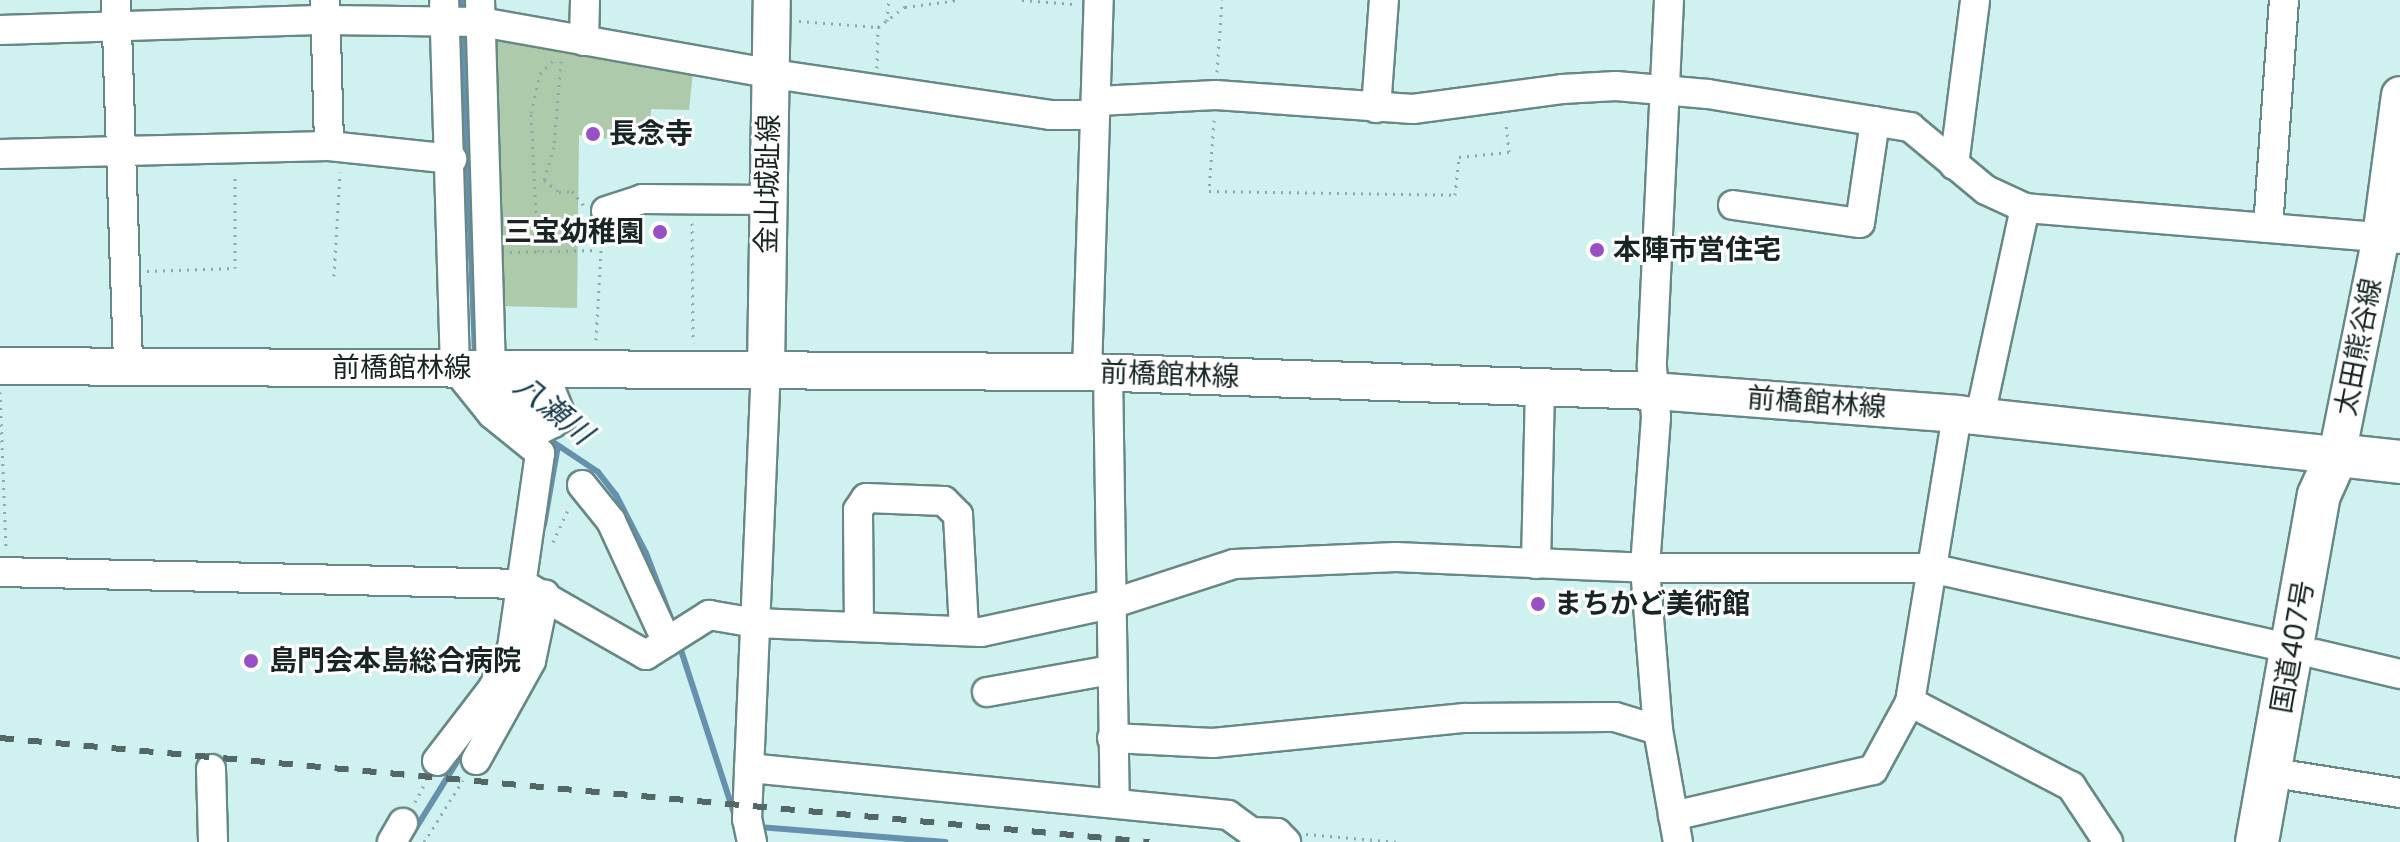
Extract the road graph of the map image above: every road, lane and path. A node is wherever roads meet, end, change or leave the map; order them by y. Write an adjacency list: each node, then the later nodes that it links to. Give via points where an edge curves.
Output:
1 (585, 0): 19 (street)
2 (889, 0): 16 (path)
3 (959, 0): 16 (path, via 905,7)
4 (1022, 0): 9 (path)
5 (1222, 0): 23 (path)
6 (1384, 0): 27 (street)
7 (1975, 0): 34 (street)
8 (2284, 0): 40 (street)
9 (1099, 3): 26 (street)
10 (326, 10): 11 (street); 15 (street); 29 (street)
11 (445, 10): 14 (street); 33 (street)
12 (772, 10): 17 (path); 20 (main road, 金山城趾線)
13 (1661, 10): 22 (street)
14 (480, 11): 19 (street); 44 (street)
15 (116, 12): 18 (street); 31 (street)
16 (887, 21): 17 (path)
17 (878, 27): 21 (path)
18 (0, 30)
19 (584, 41): 20 (street)
20 (770, 73): 21 (street); 36 (main road, 金山城趾線)
21 (877, 89): 26 (street, via 1050,115)
22 (1663, 91): 25 (street, via 1616,86); 28 (street); 57 (street)
23 (1216, 95): 25 (path, via 1209,191 1455,195 1459,157 1509,152); 26 (street); 27 (street)
24 (2400, 95): 41 (main road, 太田熊谷線)
25 (1504, 98): 27 (street)
26 (1096, 108): 53 (street)
27 (1376, 108)
28 (1875, 121): 34 (street, via 1910,127 1930,138); 37 (street, via 1860,223)
29 (336, 147): 30 (street); 33 (street); 46 (path)
30 (235, 149): 31 (street); 45 (path, via 235,268)
31 (121, 153): 32 (street); 45 (street)
32 (0, 154)
33 (452, 159): 54 (street)
34 (1954, 165): 38 (street, via 1986,190)
35 (692, 199): 36 (street); 39 (street, via 642,199); 49 (path)
36 (768, 200): 52 (main road, 金山城趾線)
37 (1733, 205)
38 (2025, 208): 40 (street); 58 (street)
39 (606, 211): 42 (path); 43 (path, via 591,215 572,191 559,192 544,180 554,147 561,52 540,74 531,113)
40 (2268, 228): 41 (street)
41 (2391, 238): 60 (main road, 太田熊谷線)
42 (598, 250): 43 (path); 51 (path)
43 (538, 252): 44 (path)
44 (487, 253): 54 (street)
45 (125, 272): 48 (street)
46 (334, 276)
47 (0, 366): 48 (main road, 前橋館林線)
48 (128, 366): 54 (main road, 前橋館林線)
49 (693, 367): 51 (main road, 前橋館林線); 52 (main road, 前橋館林線)
50 (542, 368): 51 (main road, 前橋館林線); 54 (main road, 前橋館林線); 59 (street)
51 (595, 368)
52 (766, 368): 53 (main road, 前橋館林線); 69 (street)
53 (1098, 372): 55 (main road, 前橋館林線); 68 (street)
54 (478, 374): 67 (street, via 492,414 540,453)
55 (1540, 388): 57 (main road, 前橋館林線); 63 (street)
56 (0, 390): 66 (path)
57 (1653, 391): 58 (main road, 前橋館林線); 64 (street)
58 (1969, 415): 60 (main road, 前橋館林線); 65 (street)
59 (562, 418)
60 (2337, 455): 61 (highway); 73 (highway, 国道407号, via 2319,495)
61 (2400, 462)
62 (582, 485): 67 (path); 72 (street, via 611,521)
63 (1536, 564): 64 (street); 68 (street, via 1396,557 1234,564)
64 (1645, 568): 65 (street); 78 (street)
65 (1930, 568): 73 (street); 77 (street)
66 (3, 572): 67 (street)
67 (531, 588): 72 (street, via 646,655); 80 (street, via 531,661); 81 (street, via 503,670)
68 (1111, 604): 71 (street); 74 (street)
69 (755, 623): 70 (street); 72 (street, via 717,616); 82 (street)
70 (859, 627): 71 (street); 71 (street, via 858,510 866,498 944,501 958,515)
71 (964, 631)
72 (667, 642)
73 (2305, 652): 75 (street); 84 (highway, 国道407号); 94 (highway, 国道407号)
74 (1111, 670): 76 (street); 79 (street)
75 (2400, 674)
76 (987, 692)
77 (1910, 702): 87 (street, via 1873,770); 93 (street, via 2071,786)
78 (1658, 730): 79 (street, via 1615,717 1465,718 1213,743); 87 (street)
79 (1112, 738): 86 (street)
80 (476, 760): 88 (path)
81 (437, 761): 88 (path)
82 (749, 768): 86 (street); 91 (street)
83 (211, 769): 90 (street)
84 (2293, 776): 85 (street); 95 (highway, 国道407号)
85 (2400, 793)
86 (1115, 800): 89 (street, via 1228,815 1251,832)
87 (1675, 829)
88 (406, 836)
89 (1285, 839): 92 (path, via 1293,832)
90 (213, 842)
91 (752, 842)
92 (1398, 842)
93 (2108, 842)
94 (2257, 842)
95 (2282, 842)

